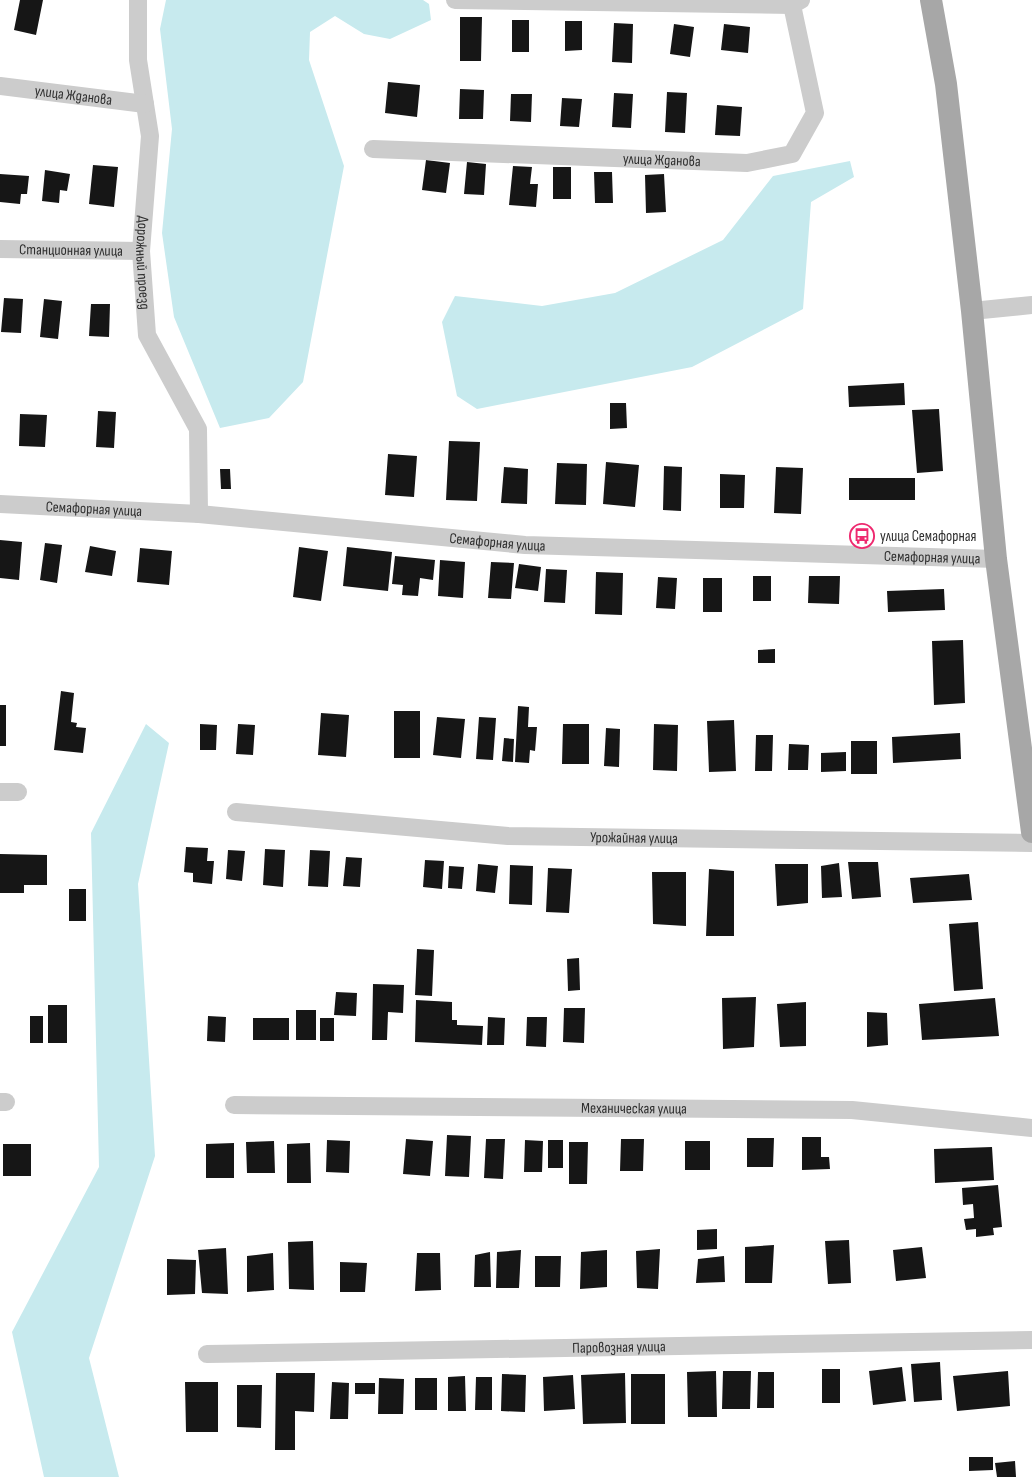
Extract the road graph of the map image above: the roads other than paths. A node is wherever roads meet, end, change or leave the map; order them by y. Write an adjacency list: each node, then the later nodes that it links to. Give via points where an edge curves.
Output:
1 (138, 0): 6 (street, Дорожный проезд, via 138,60)
2 (455, 0): 4 (street)
3 (931, 0): 11 (main road, via 946,84)
4 (797, 3): 7 (street, улица Жданова, via 815,113 792,154 747,163)
5 (0, 86): 6 (street, улица Жданова)
6 (145, 104): 9 (street, Дорожный проезд, via 150,136)
7 (373, 149)
8 (0, 249): 9 (street, Станционная улица)
9 (141, 251): 13 (street, Дорожный проезд, via 147,335 198,429)
10 (1032, 305): 11 (street)
11 (972, 311): 14 (main road)
12 (0, 504): 13 (street, Семафорная улица)
13 (199, 514): 14 (street, Семафорная улица, via 525,545)
14 (996, 559): 16 (main road)
15 (236, 812): 17 (street, Урожайная улица, via 508,836)
16 (1032, 832)
17 (1032, 843)
18 (234, 1105): 19 (street, Механическая улица, via 852,1110)
19 (1032, 1128)
20 (1032, 1340): 21 (street, Паровозная улица)
21 (207, 1354)

